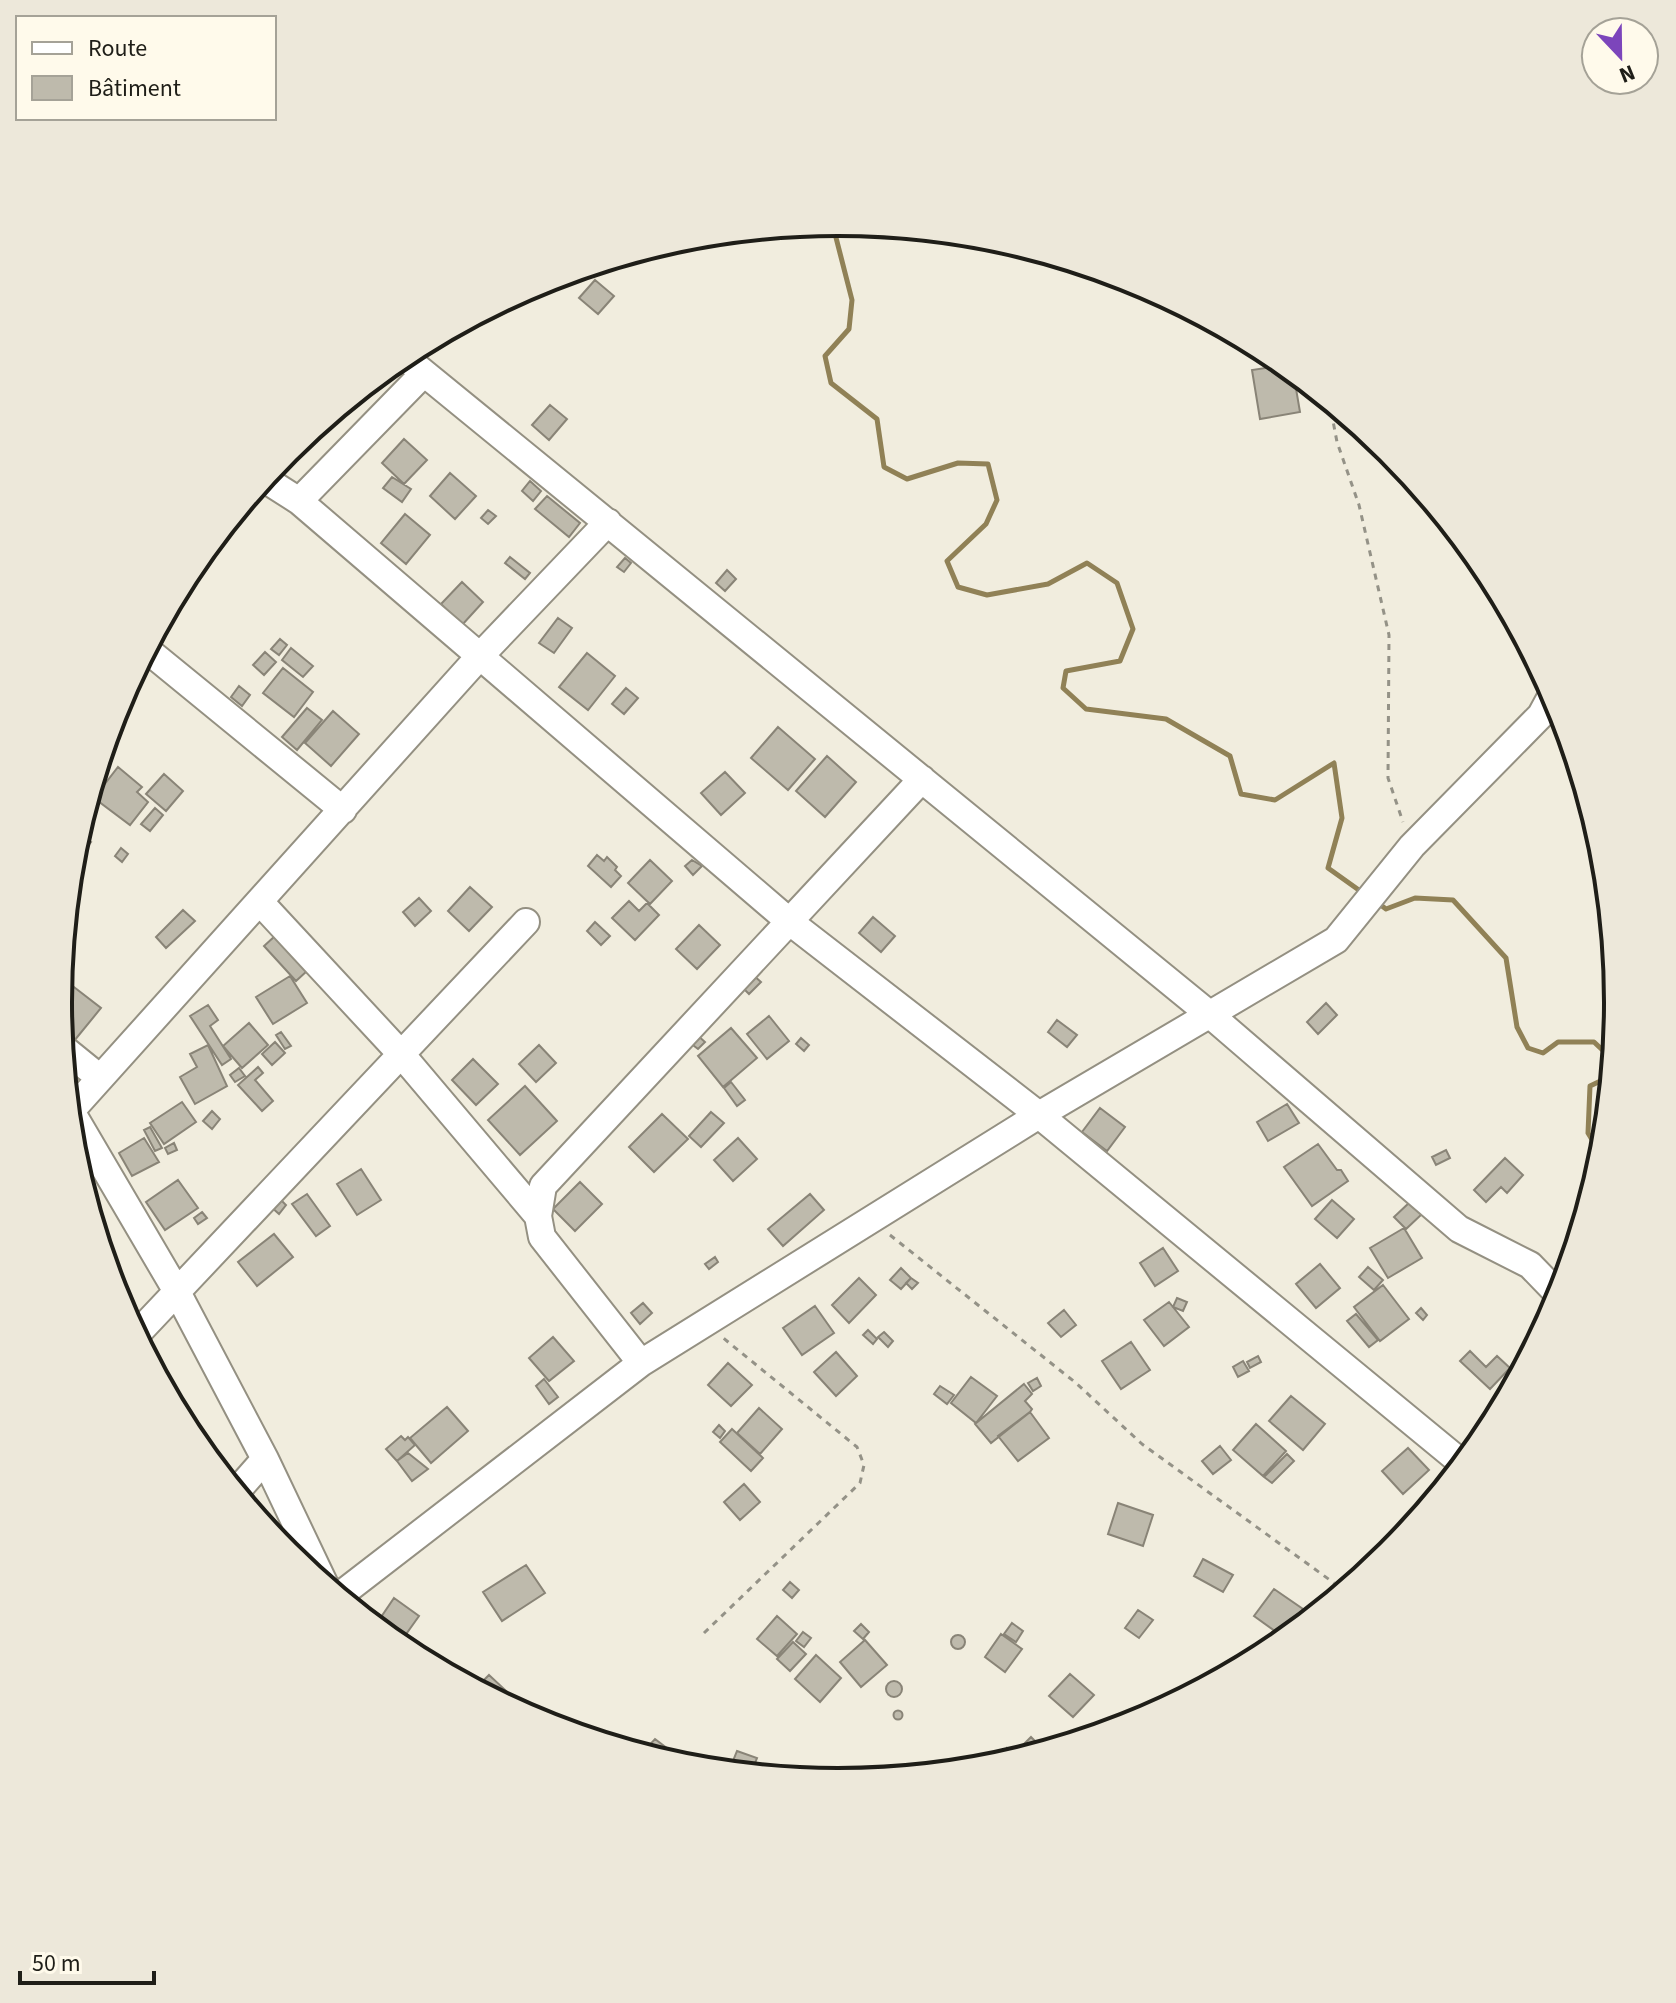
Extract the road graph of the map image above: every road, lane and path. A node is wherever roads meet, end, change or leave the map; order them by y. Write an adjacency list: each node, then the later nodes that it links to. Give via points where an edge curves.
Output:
1 (413, 364): 2 (street)
2 (424, 373): 5 (street); 6 (street)
3 (1332, 417): 12 (path, via 1389,635 1388,778)
4 (273, 484): 5 (street)
5 (299, 501): 8 (street)
6 (608, 522): 8 (street); 10 (street)
7 (155, 656): 11 (street)
8 (479, 657): 11 (street); 15 (street)
9 (1545, 707): 12 (street)
10 (922, 779): 15 (street); 16 (street)
11 (343, 810): 13 (street)
12 (1412, 846): 16 (street, via 1336,940)
13 (260, 902): 17 (street); 19 (street)
14 (526, 922): 17 (street)
15 (790, 922): 21 (street); 23 (street, via 543,1186)
16 (1208, 1013): 21 (street); 25 (street, via 1459,1229 1530,1265)
17 (401, 1054): 23 (street); 26 (street)
18 (75, 1057): 19 (street)
19 (100, 1078): 20 (street)
20 (79, 1102)
21 (1039, 1115): 24 (street); 30 (street)
22 (85, 1137): 26 (street)
23 (538, 1216): 29 (street, via 542,1237)
24 (871, 1220): 27 (street); 34 (path, via 1076,1383 1142,1444)
25 (1550, 1285)
26 (176, 1290): 28 (street); 31 (street)
27 (704, 1323): 29 (street); 36 (path, via 857,1447 864,1465 860,1483)
28 (144, 1326)
29 (641, 1363): 35 (street)
30 (1454, 1457)
31 (265, 1459): 32 (street); 33 (street)
32 (243, 1484)
33 (312, 1558)
34 (1334, 1583)
35 (348, 1589)
36 (704, 1633)

